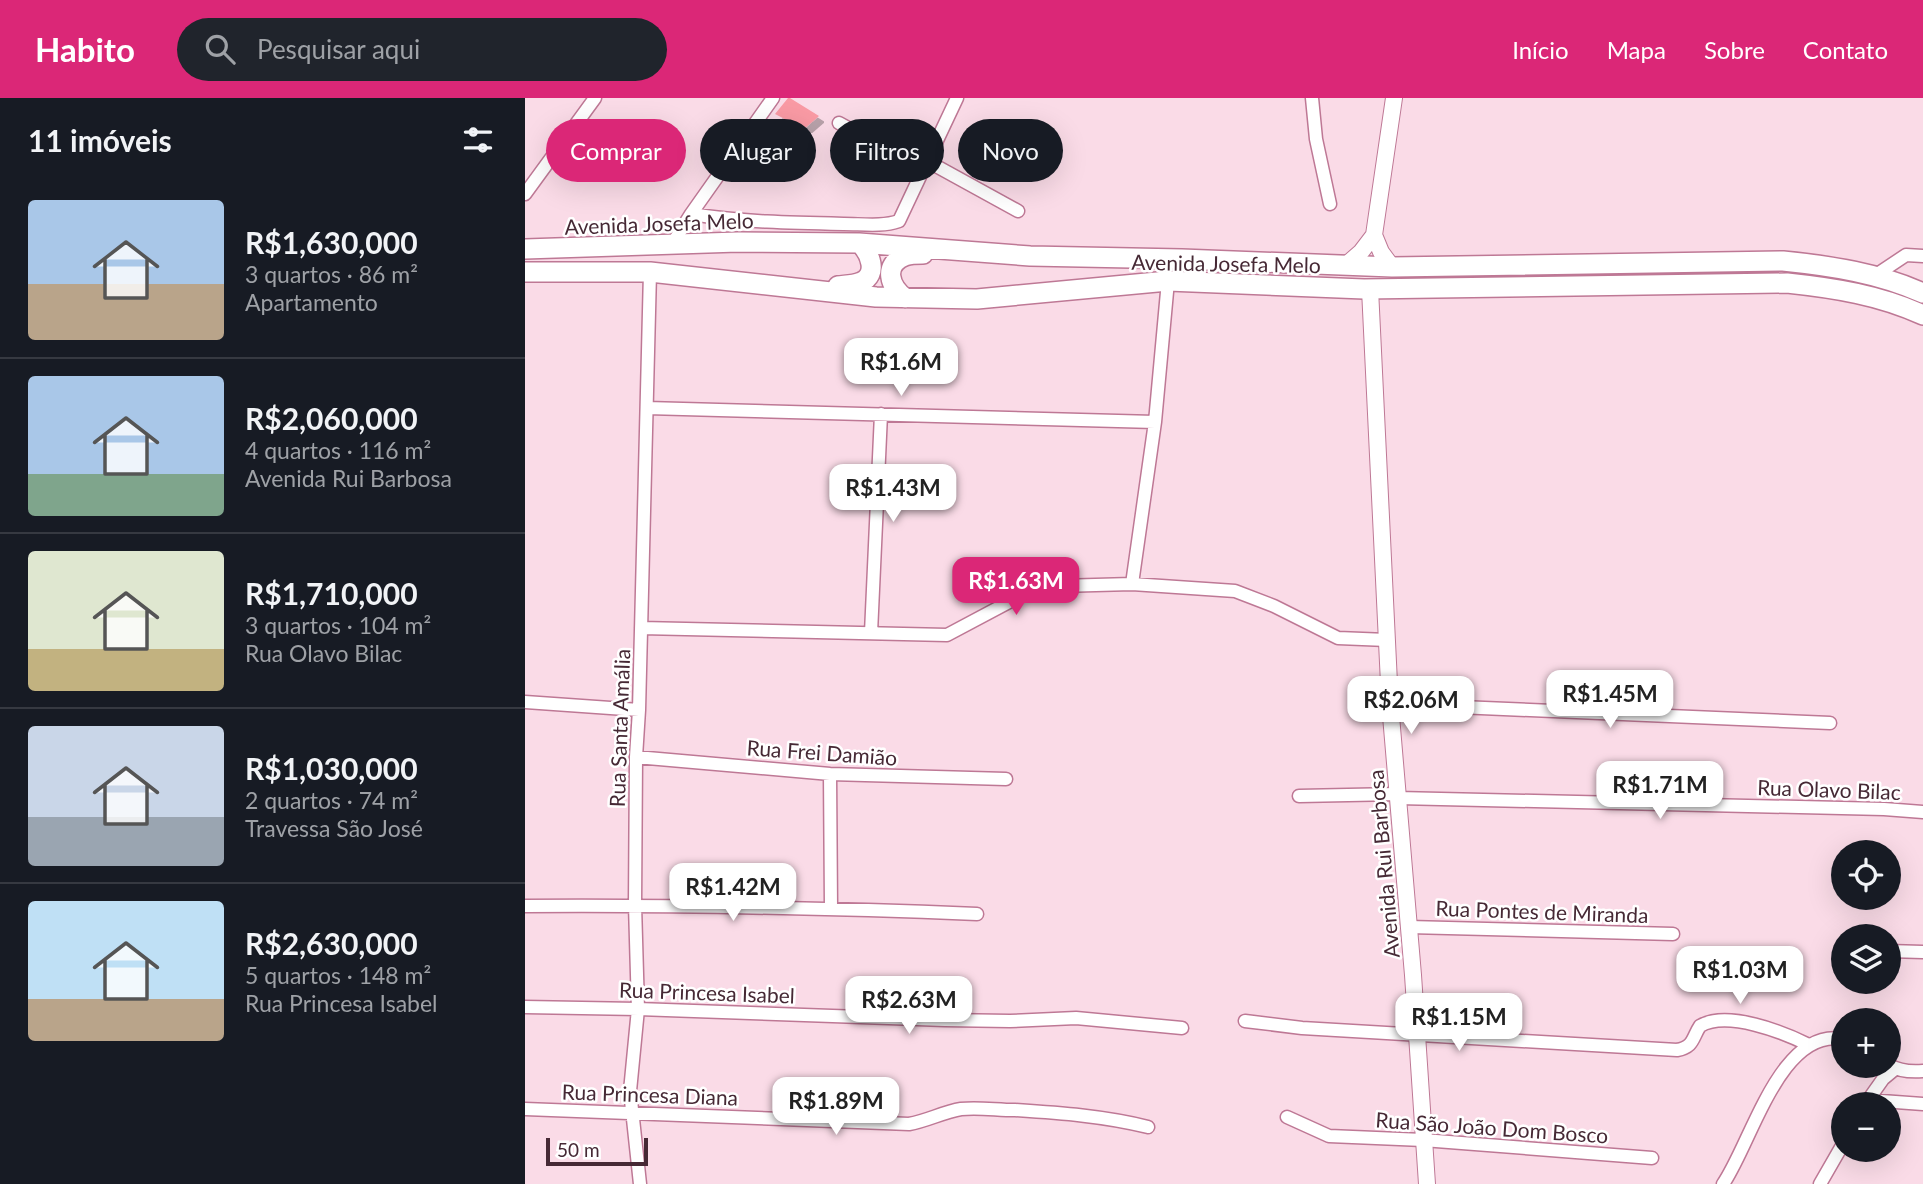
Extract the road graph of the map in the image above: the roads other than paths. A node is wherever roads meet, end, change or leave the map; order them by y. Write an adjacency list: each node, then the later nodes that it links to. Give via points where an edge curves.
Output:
1 (595, 98): 9 (street)
2 (773, 98): 12 (street)
3 (957, 98): 6 (street)
4 (1312, 98): 10 (street)
5 (1395, 98): 14 (street)
6 (944, 125)
7 (944, 174): 11 (street)
8 (917, 182): 13 (street, via 896,222)
9 (525, 194)
10 (1331, 204)
11 (1018, 211)
12 (691, 214): 13 (street); 17 (street)
13 (821, 233): 15 (main road, Avenida Josefa Melo); 17 (main road, Avenida Josefa Melo)
14 (1374, 235): 22 (street); 23 (street)
15 (859, 243): 19 (main road, Avenida Josefa Melo); 29 (main road, via 870,256 868,278)
16 (1923, 244): 20 (street)
17 (671, 246): 18 (main road, Avenida Josefa Melo)
18 (525, 249)
19 (952, 250): 22 (main road, Avenida Josefa Melo); 31 (main road, via 896,261 891,280)
20 (1906, 255): 21 (street); 26 (street)
21 (1923, 256)
22 (1345, 267): 23 (main road, Avenida Josefa Melo)
23 (1392, 267): 26 (main road, Avenida Josefa Melo, via 1783,261)
24 (525, 272): 25 (main road, Avenida Josefa Melo)
25 (650, 272): 29 (main road, Avenida Josefa Melo); 33 (street, Rua Santa Amália)
26 (1876, 275): 30 (main road, Avenida Josefa Melo)
27 (1168, 281): 28 (main road, Avenida Josefa Melo); 31 (main road, Avenida Josefa Melo, via 977,299); 35 (street)
28 (1370, 289): 32 (main road, Avenida Josefa Melo, via 1787,283 1871,296); 39 (street, Avenida Rui Barbosa)
29 (809, 290): 31 (main road, Avenida Josefa Melo)
30 (1923, 293)
31 (905, 298)
32 (1923, 315)
33 (647, 408): 34 (street); 37 (street, Rua Santa Amália)
34 (881, 414): 35 (street); 38 (street)
35 (1154, 422): 36 (street)
36 (1132, 583): 38 (street, via 1059,586 1024,594 947,635); 39 (street, via 1235,591 1338,638)
37 (642, 628): 38 (street); 42 (street, Rua Santa Amália)
38 (871, 633)
39 (1387, 640): 41 (street, Avenida Rui Barbosa)
40 (525, 702): 42 (street)
41 (1390, 704): 43 (street); 48 (street, Avenida Rui Barbosa)
42 (639, 710): 44 (street, Rua Santa Amália)
43 (1830, 723)
44 (636, 757): 45 (street, Rua Frei Damião); 50 (street, Rua Santa Amália)
45 (830, 774): 46 (street, Rua Frei Damião); 52 (street)
46 (1006, 779)
47 (1299, 796): 48 (street, Rua Olavo Bilac)
48 (1397, 796): 49 (street, Rua Olavo Bilac); 54 (street, Avenida Rui Barbosa)
49 (1923, 811)
50 (635, 905): 51 (street); 52 (street); 59 (street, Rua Santa Amália)
51 (525, 906)
52 (831, 908): 53 (street)
53 (977, 914)
54 (1409, 927): 55 (street, Rua Pontes de Miranda); 62 (street, Avenida Rui Barbosa)
55 (1673, 934)
56 (1901, 951): 57 (street)
57 (1923, 952)
58 (525, 1007): 59 (street, Rua Princesa Isabel)
59 (638, 1009): 61 (street, Rua Princesa Isabel, via 958,1021 1076,1018); 70 (street, Rua Santa Amália)
60 (1245, 1021): 62 (street)
61 (1182, 1028)
62 (1417, 1034): 64 (street, via 1677,1050 1691,1044 1700,1026 1719,1020 1765,1028); 73 (street, Avenida Rui Barbosa)
63 (1831, 1038): 64 (street)
64 (1808, 1045): 78 (street, via 1775,1083)
65 (1901, 1069): 66 (street)
66 (1923, 1071)
67 (1901, 1103): 68 (street)
68 (1923, 1104)
69 (525, 1109): 70 (street, Rua Princesa Diana)
70 (632, 1112): 72 (street, Rua Princesa Diana, via 909,1124 968,1109 1052,1112); 76 (street, Rua Santa Amália)
71 (1287, 1117): 73 (street, Rua São João Dom Bosco, via 1329,1136)
72 (1148, 1127)
73 (1423, 1140): 74 (street, Rua São João Dom Bosco); 77 (street, Avenida Rui Barbosa)
74 (1652, 1158)
75 (1833, 1162): 79 (street)
76 (640, 1184)
77 (1427, 1184)
78 (1723, 1184)
79 (1820, 1184)

